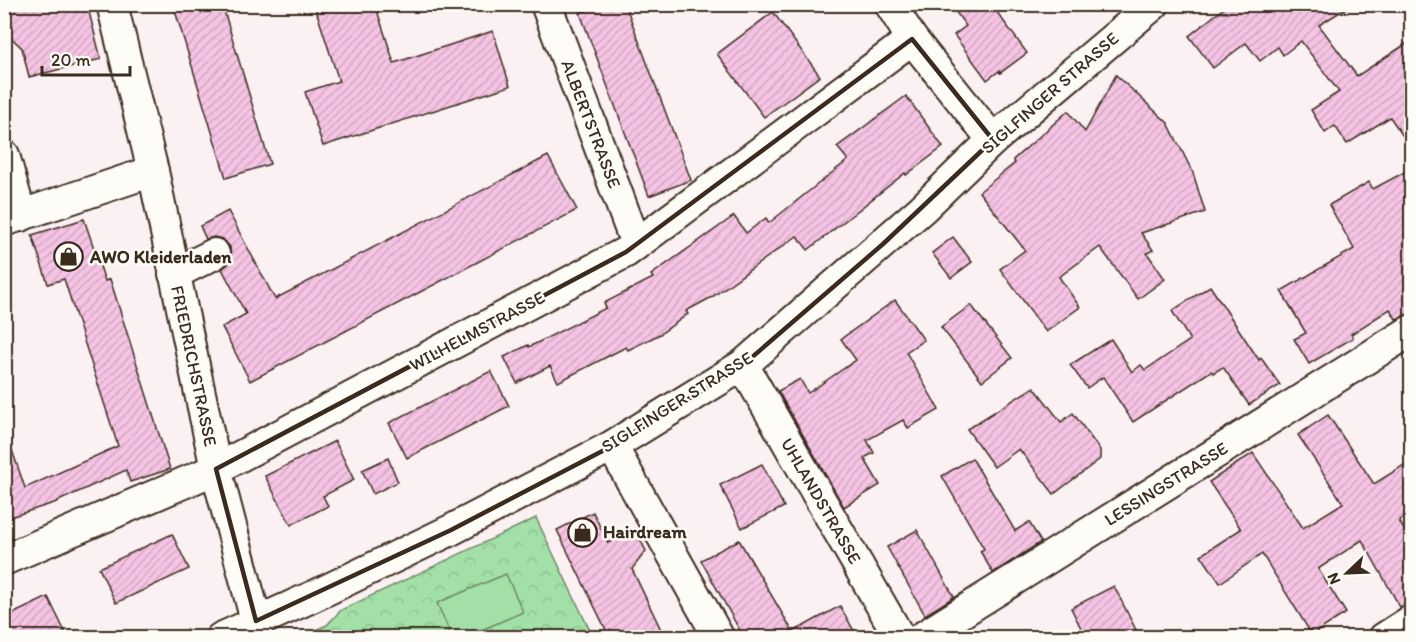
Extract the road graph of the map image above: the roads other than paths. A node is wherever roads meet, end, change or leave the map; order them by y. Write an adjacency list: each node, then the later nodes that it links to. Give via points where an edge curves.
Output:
1 (112, 4): 8 (street, FRIEDRICHSTRASSE)
2 (546, 4): 10 (street, ALBERTSTRASSE)
3 (890, 4): 5 (street)
4 (1154, 4): 6 (street, SIGLFINGER STRASSE)
5 (912, 39): 6 (street); 10 (street, WILHELMSTRASSE)
6 (993, 141): 12 (street, SIGLFINGER STRASSE, via 922,209)
7 (4, 155): 9 (street)
8 (153, 171): 9 (street); 14 (street, FRIEDRICHSTRASSE, via 193,264)
9 (13, 218)
10 (636, 244): 14 (street, WILHELMSTRASSE)
11 (1412, 330): 21 (street, LESSINGSTRASSE)
12 (742, 365): 13 (street, SIGLFINGER STRASSE); 20 (street, UHLANDSTRASSE)
13 (612, 446): 17 (street, SIGLFINGER STRASSE, via 451,530); 19 (street)
14 (216, 469): 15 (street, WILHELMSTRASSE); 17 (street, FRIEDRICHSTRASSE)
15 (4, 560)
16 (1412, 620): 22 (street)
17 (256, 621): 18 (street, SIGLFINGER STRASSE)
18 (220, 638)
19 (719, 638)
20 (900, 638)
21 (921, 638)
22 (1384, 638)

